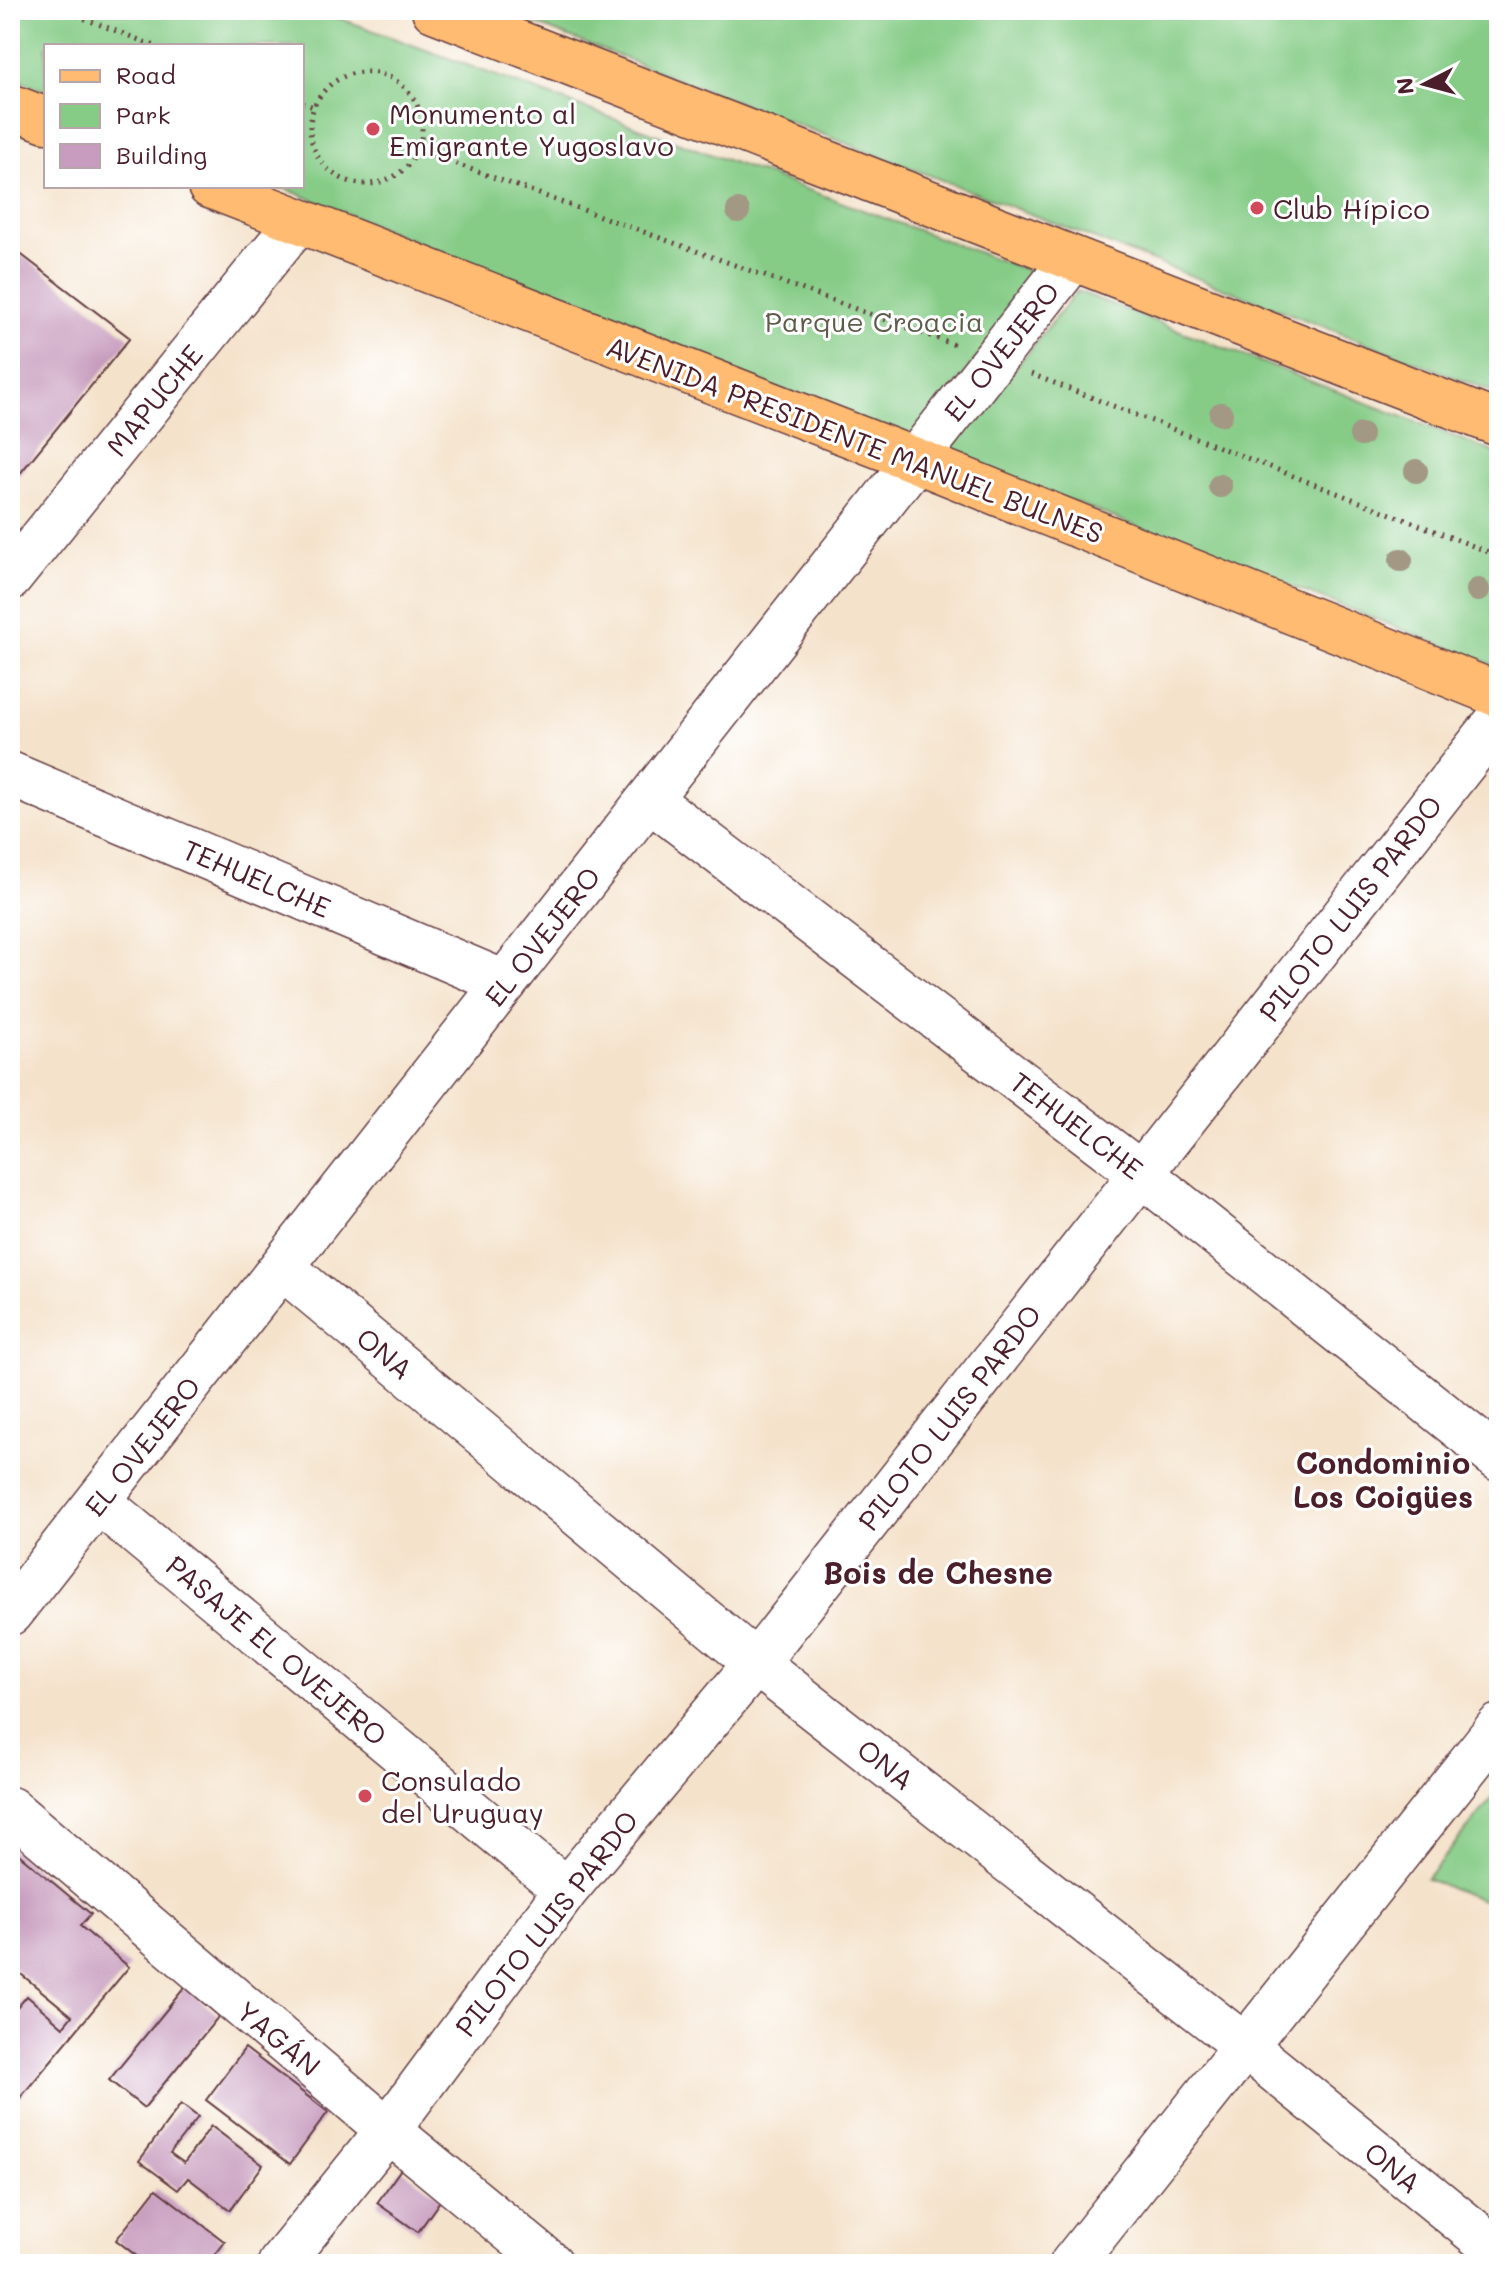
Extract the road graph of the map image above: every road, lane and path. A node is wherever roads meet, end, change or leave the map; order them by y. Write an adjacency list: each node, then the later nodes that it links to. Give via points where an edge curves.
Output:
1 (62, 10): 3 (path)
2 (434, 10): 10 (main road)
3 (150, 44)
4 (304, 104): 6 (path)
5 (10, 106): 7 (main road)
6 (314, 107): 6 (path, via 332,83 349,74 386,75 414,97 423,132 418,150 409,165 378,183 342,179 315,152 310,133)
7 (44, 119)
8 (215, 188): 9 (main road, AVENIDA PRESIDENTE MANUEL BULNES)
9 (298, 221): 12 (main road, AVENIDA PRESIDENTE MANUEL BULNES); 13 (street, MAPUCHE)
10 (1073, 259): 11 (main road); 12 (street, EL OVEJERO)
11 (1496, 414)
12 (915, 460): 14 (main road, AVENIDA PRESIDENTE MANUEL BULNES); 17 (street, EL OVEJERO)
13 (10, 578)
14 (1499, 695)
15 (1499, 719): 19 (street, PILOTO LUIS PARDO)
16 (10, 774): 18 (street, TEHUELCHE)
17 (649, 799): 18 (street, EL OVEJERO); 19 (street, TEHUELCHE)
18 (505, 983): 20 (street, EL OVEJERO)
19 (1140, 1173): 21 (street, TEHUELCHE); 24 (street, PILOTO LUIS PARDO)
20 (282, 1267): 22 (street, EL OVEJERO); 24 (street, ONA)
21 (1499, 1459)
22 (98, 1501): 23 (street, EL OVEJERO); 27 (street, PASAJE EL OVEJERO)
23 (10, 1613)
24 (756, 1663): 27 (street, PILOTO LUIS PARDO); 28 (street, ONA)
25 (1499, 1726): 28 (street)
26 (10, 1809): 29 (street, YAGÁN)
27 (566, 1890): 29 (street, PILOTO LUIS PARDO)
28 (1245, 2046): 30 (street, ONA); 33 (street)
29 (388, 2130): 31 (street, PILOTO LUIS PARDO); 32 (street, YAGÁN)
30 (1498, 2250): 34 (street)
31 (280, 2264)
32 (551, 2264)
33 (1072, 2264)
34 (1487, 2264)

